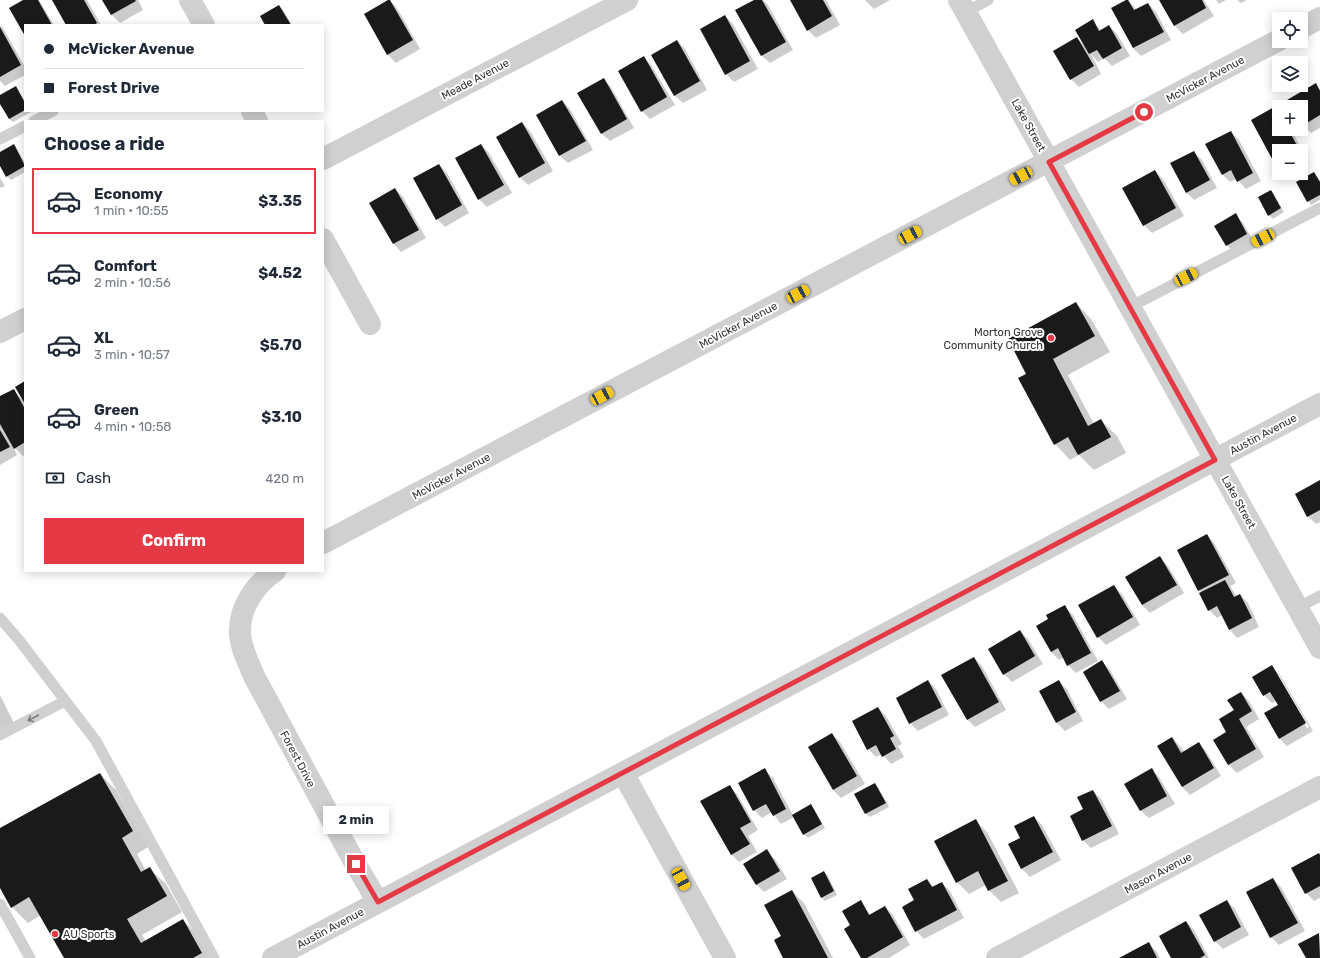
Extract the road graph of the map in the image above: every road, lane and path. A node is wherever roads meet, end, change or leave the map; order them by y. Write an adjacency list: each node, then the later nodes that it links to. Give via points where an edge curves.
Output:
1 (190, 0): 6 (street)
2 (627, 0): 13 (street, Meade Avenue)
3 (988, 0): 4 (lane)
4 (962, 6): 14 (street, Lake Street)
5 (1320, 18): 7 (street)
6 (203, 24)
7 (1308, 24)
8 (1272, 44): 14 (street, McVicker Avenue)
9 (51, 112): 10 (lane)
10 (36, 120)
11 (24, 127): 12 (lane)
12 (0, 139)
13 (324, 158)
14 (1049, 162): 17 (street, Lake Street); 23 (street, McVicker Avenue)
15 (1320, 208): 17 (lane)
16 (324, 241): 19 (street)
17 (1130, 307): 22 (street, Lake Street)
18 (24, 320): 20 (street)
19 (370, 324)
20 (0, 332)
21 (1320, 404): 22 (street, Austin Avenue)
22 (1215, 460): 26 (street, Lake Street); 31 (street, Austin Avenue)
23 (324, 542)
24 (274, 572): 33 (street, Forest Drive, via 254,590 243,610 240,631 244,652 254,678)
25 (1320, 596): 26 (lane)
26 (1297, 608): 28 (street, Lake Street)
27 (0, 618): 29 (lane)
28 (1320, 648)
29 (65, 701): 30 (lane, one-way to 30); 36 (lane, via 96,741)
30 (0, 735)
31 (623, 773): 33 (street, Austin Avenue); 38 (street)
32 (1320, 787): 39 (street, Mason Avenue)
33 (378, 902): 37 (street, Austin Avenue)
34 (0, 904): 35 (lane)
35 (30, 958)
36 (214, 958)
37 (273, 958)
38 (725, 958)
39 (997, 958)

